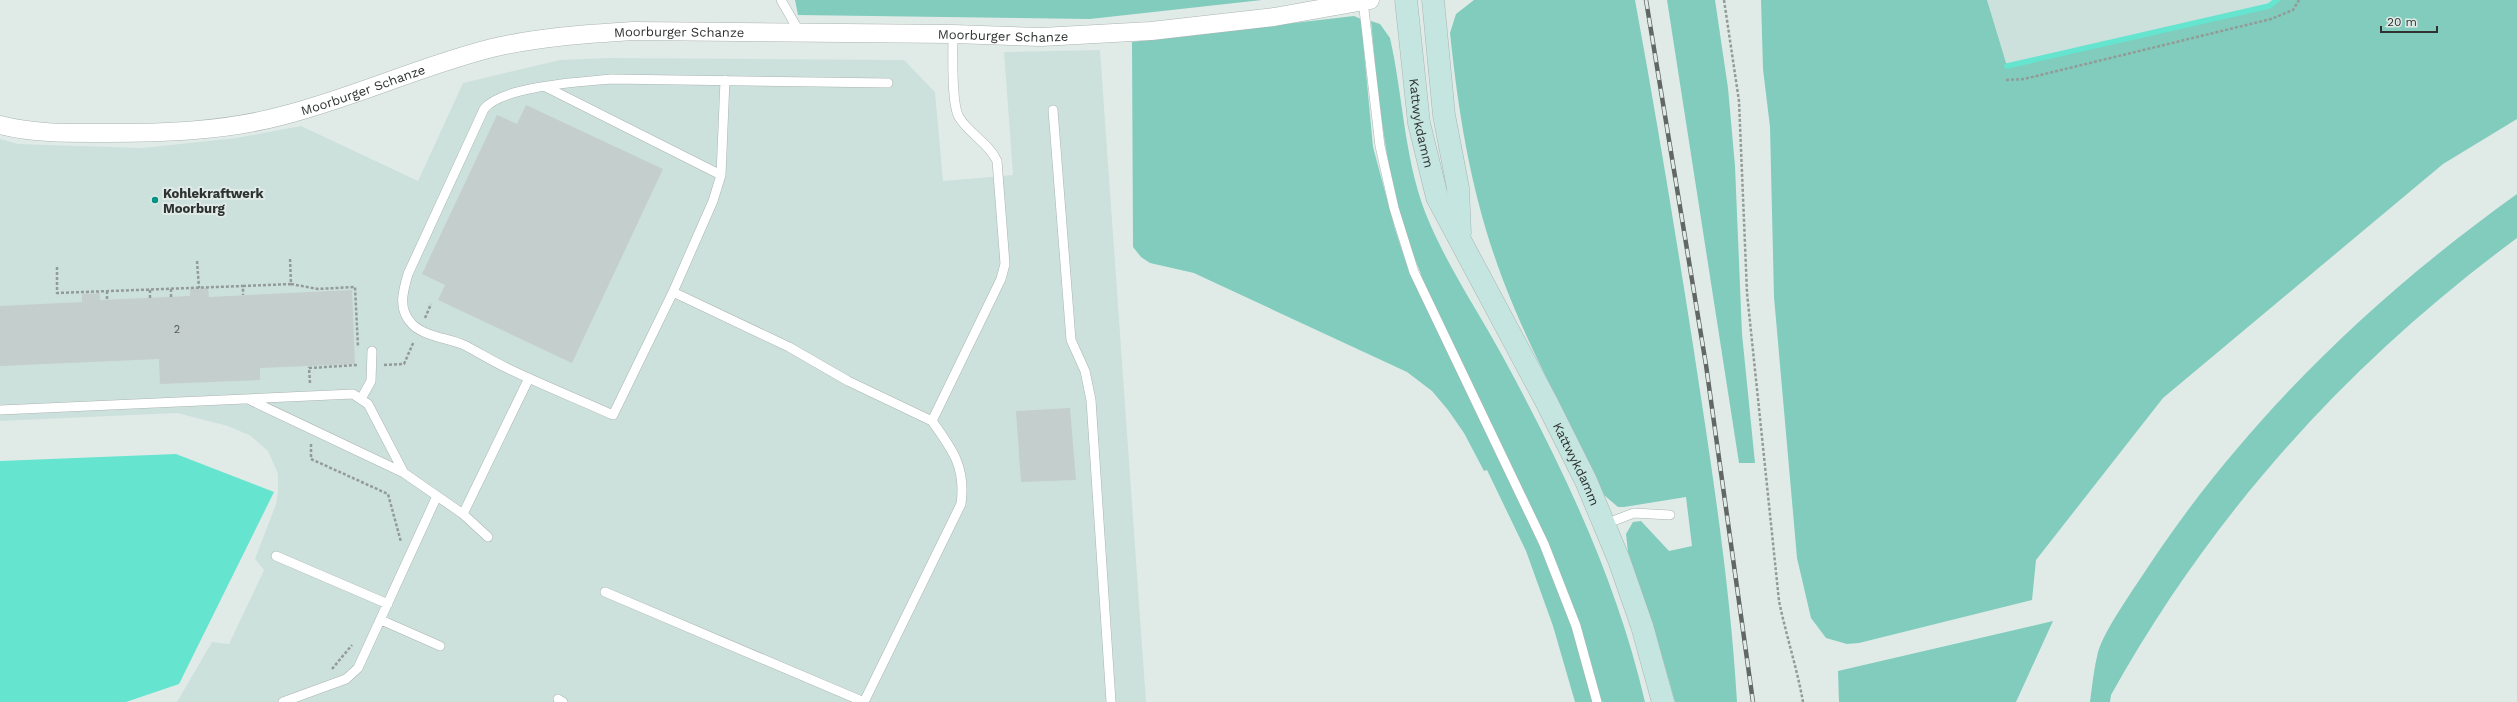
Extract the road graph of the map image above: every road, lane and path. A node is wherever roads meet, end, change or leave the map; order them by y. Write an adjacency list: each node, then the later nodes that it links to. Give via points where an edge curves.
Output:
1 (780, 0): 7 (lane)
2 (1406, 0): 16 (main road, Kattwykdamm, via 1414,86 1425,155 1437,197)
3 (1431, 0): 16 (main road, Kattwykdamm, via 1444,115 1458,188)
4 (1724, 0): 63 (path, via 1739,101 1747,293 1777,578 1784,626 1793,651)
5 (2300, 0): 10 (path, via 2293,10 2271,19 2024,79)
6 (1367, 1): 8 (street, Moorburger Schanze, via 1274,17 1151,31 1041,37); 61 (lane, via 1368,60 1380,146 1394,208 1414,272 1544,544 1576,626)
7 (800, 33): 8 (street, Moorburger Schanze); 14 (street, Moorburger Schanze, via 633,32 538,38 445,61 340,99 280,117 214,128 146,133 63,133)
8 (953, 34): 43 (lane, via 956,110 966,126 993,153 997,161 1005,264 1001,279)
9 (725, 80): 11 (lane); 12 (lane, via 611,79); 15 (lane)
10 (2006, 80)
11 (888, 83)
12 (546, 87): 15 (lane); 32 (lane, via 494,99 484,110 408,274 402,294 406,315)
13 (1053, 110): 60 (lane, via 1071,340 1085,371 1091,400)
14 (0, 125)
15 (721, 175): 26 (lane, via 713,201)
16 (1461, 238): 49 (main road, Kattwykdamm, via 1547,403)
17 (290, 258): 20 (path)
18 (197, 261): 23 (path)
19 (57, 267): 25 (path, via 56,293)
20 (291, 284): 21 (path); 34 (path, via 318,289 354,287)
21 (243, 286): 23 (path); 27 (path)
22 (171, 288): 23 (path); 24 (path); 28 (path)
23 (199, 288)
24 (150, 289): 25 (path); 29 (path)
25 (106, 291): 30 (path)
26 (673, 292): 38 (lane, via 613,414); 43 (lane, via 789,347 848,381)
27 (243, 295)
28 (171, 297)
29 (150, 298)
30 (107, 300)
31 (431, 304): 32 (path)
32 (419, 330): 37 (path, via 404,364); 38 (lane, via 463,345)
33 (372, 351): 37 (lane)
34 (358, 352)
35 (358, 359): 36 (path)
36 (358, 365): 37 (path); 39 (path, via 309,368)
37 (373, 365): 40 (lane, via 370,386)
38 (529, 378): 47 (lane)
39 (310, 395): 40 (lane, via 353,394); 41 (lane)
40 (361, 399): 45 (lane, via 368,404 382,427)
41 (248, 400): 42 (lane); 44 (lane)
42 (0, 410)
43 (932, 421): 53 (lane, via 952,449 960,468 963,487 961,504 864,702)
44 (310, 429): 45 (lane); 51 (path, via 311,459 388,494)
45 (404, 473): 46 (lane)
46 (437, 496): 47 (lane); 54 (lane)
47 (463, 514): 50 (lane)
48 (1670, 515): 49 (lane, via 1634,513)
49 (1604, 524): 62 (main road, Kattwykdamm, via 1642,626)
50 (488, 538)
51 (401, 545)
52 (276, 556): 54 (lane)
53 (605, 592)
54 (388, 604): 55 (lane)
55 (381, 620): 57 (lane); 58 (lane, via 358,668 346,679)
56 (355, 642): 58 (path, via 332,669)
57 (440, 646)
58 (324, 687): 59 (lane)
59 (283, 702)
60 (1111, 702)
61 (1597, 702)
62 (1662, 702)
63 (1803, 702)

